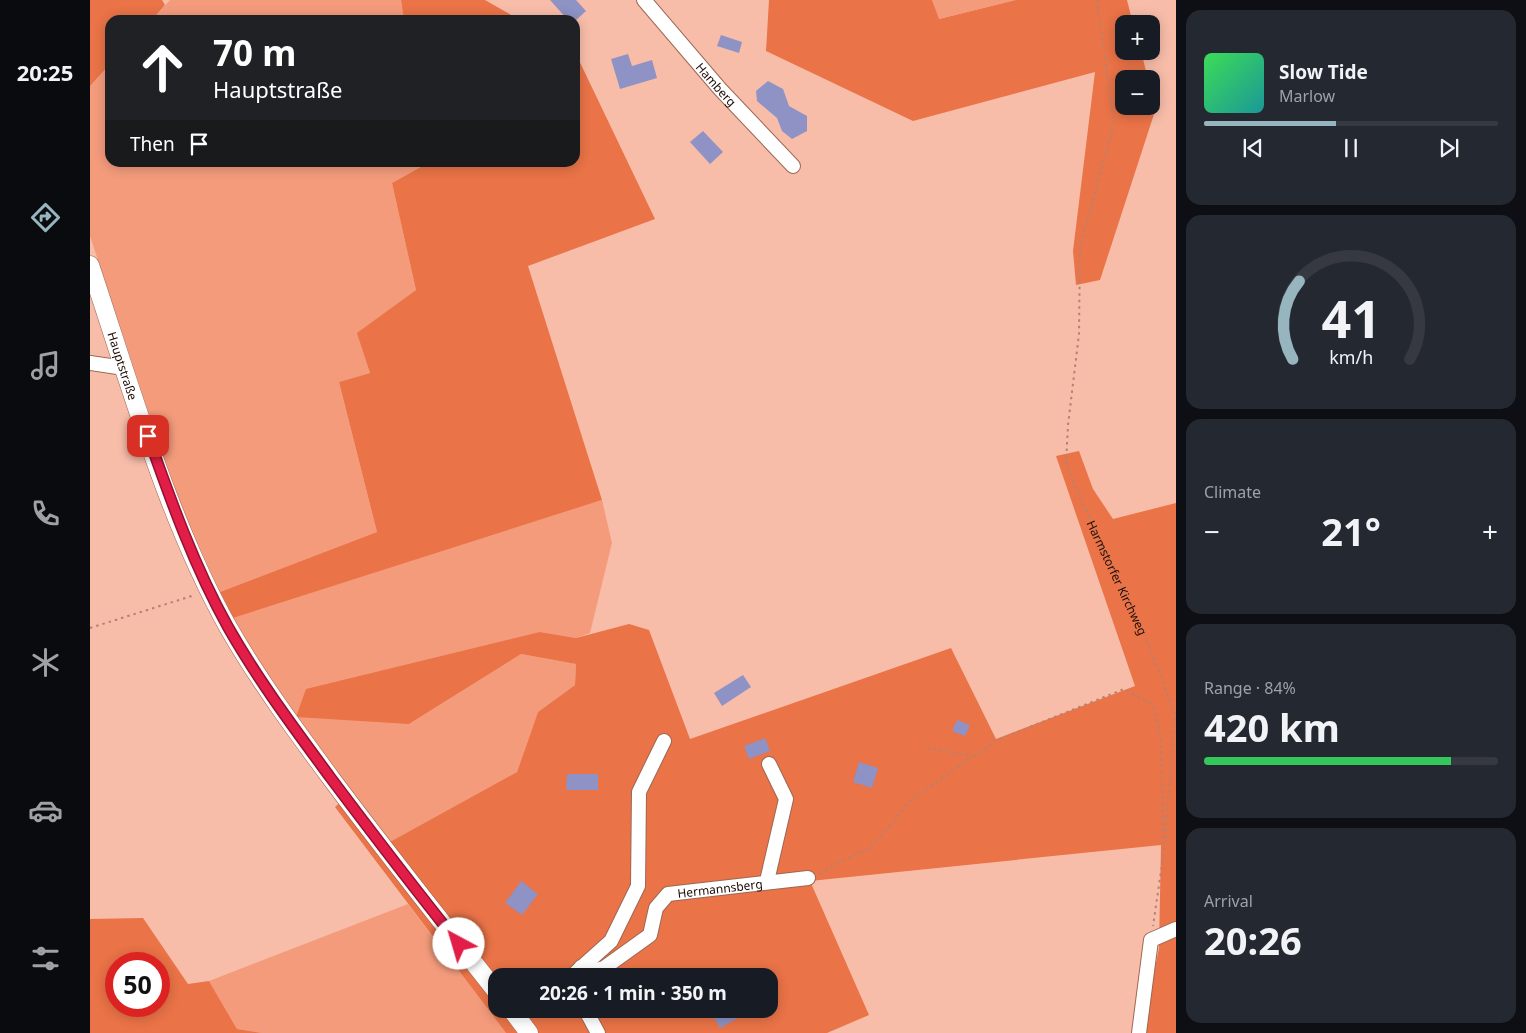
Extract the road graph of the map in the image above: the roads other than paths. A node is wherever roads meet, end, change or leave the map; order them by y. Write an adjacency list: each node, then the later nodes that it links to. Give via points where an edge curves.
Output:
1 (644, 0): 2 (street, Hamberg, via 720,89)
2 (793, 166)
3 (90, 265): 5 (main road, Hauptstraße)
4 (90, 363): 5 (street)
5 (124, 368): 13 (main road, Hauptstraße, via 171,502 228,627 283,714)
6 (664, 740): 11 (street, Hermannsberg, via 639,792 638,886 611,941)
7 (769, 764): 9 (street, via 786,799)
8 (808, 878): 9 (street, Hermannsberg)
9 (767, 881): 12 (street, Hermannsberg, via 668,894 656,908 650,935)
10 (1176, 929): 18 (street, via 1152,940)
11 (581, 968)
12 (604, 968)
13 (488, 981)
14 (521, 1018): 16 (main road)
15 (590, 1018): 17 (street)
16 (530, 1033)
17 (598, 1033)
18 (1139, 1033)

